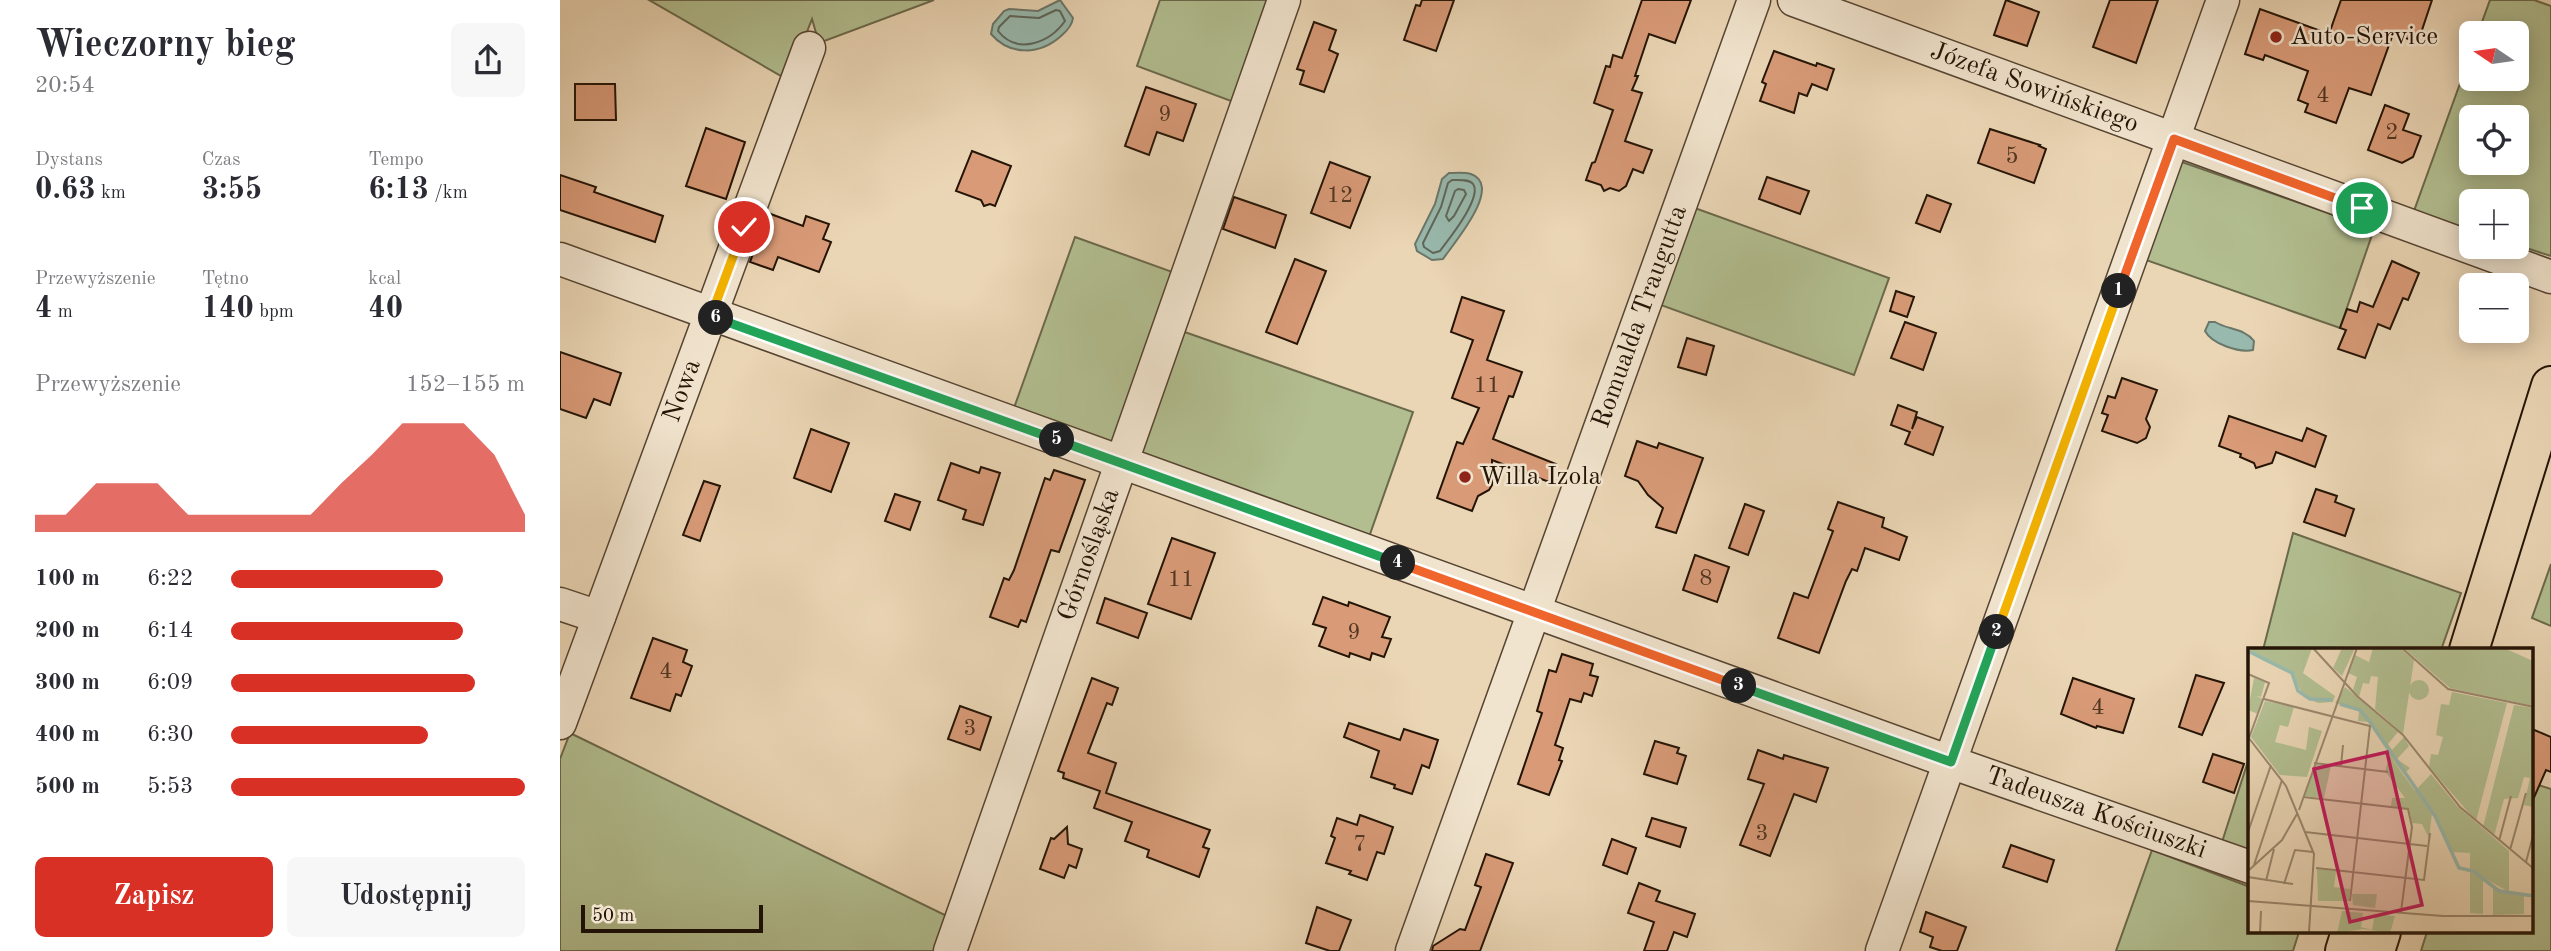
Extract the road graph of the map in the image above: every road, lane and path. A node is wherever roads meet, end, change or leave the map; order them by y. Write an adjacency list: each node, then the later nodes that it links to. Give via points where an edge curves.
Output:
1 (1284, 0): 11 (street, Górnośląska)
2 (1754, 0): 13 (street, Romualda Traugutta)
3 (1794, 0): 6 (street, Józefa Sowińskiego)
4 (2223, 0): 6 (street)
5 (809, 48): 9 (street, Nowa)
6 (2174, 139): 8 (street, Józefa Sowińskiego); 17 (street)
7 (560, 259): 9 (street, Tadeusza Kościuszki)
8 (2551, 277)
9 (711, 316): 11 (street, Tadeusza Kościuszki); 14 (street, Nowa)
10 (2551, 386): 15 (main road)
11 (1122, 464): 13 (street, Tadeusza Kościuszki); 21 (street, Górnośląska)
12 (560, 604): 14 (street)
13 (1533, 612): 17 (street, Tadeusza Kościuszki); 22 (street, Romualda Traugutta)
14 (599, 617): 16 (street, Nowa)
15 (2470, 648)
16 (560, 723)
17 (1951, 762): 18 (street, Tadeusza Kościuszki); 23 (street)
18 (2248, 866)
19 (2350, 934): 24 (main road)
20 (2380, 934): 25 (main road)
21 (950, 951)
22 (1412, 951)
23 (1882, 951)
24 (2345, 951)
25 (2375, 951)

